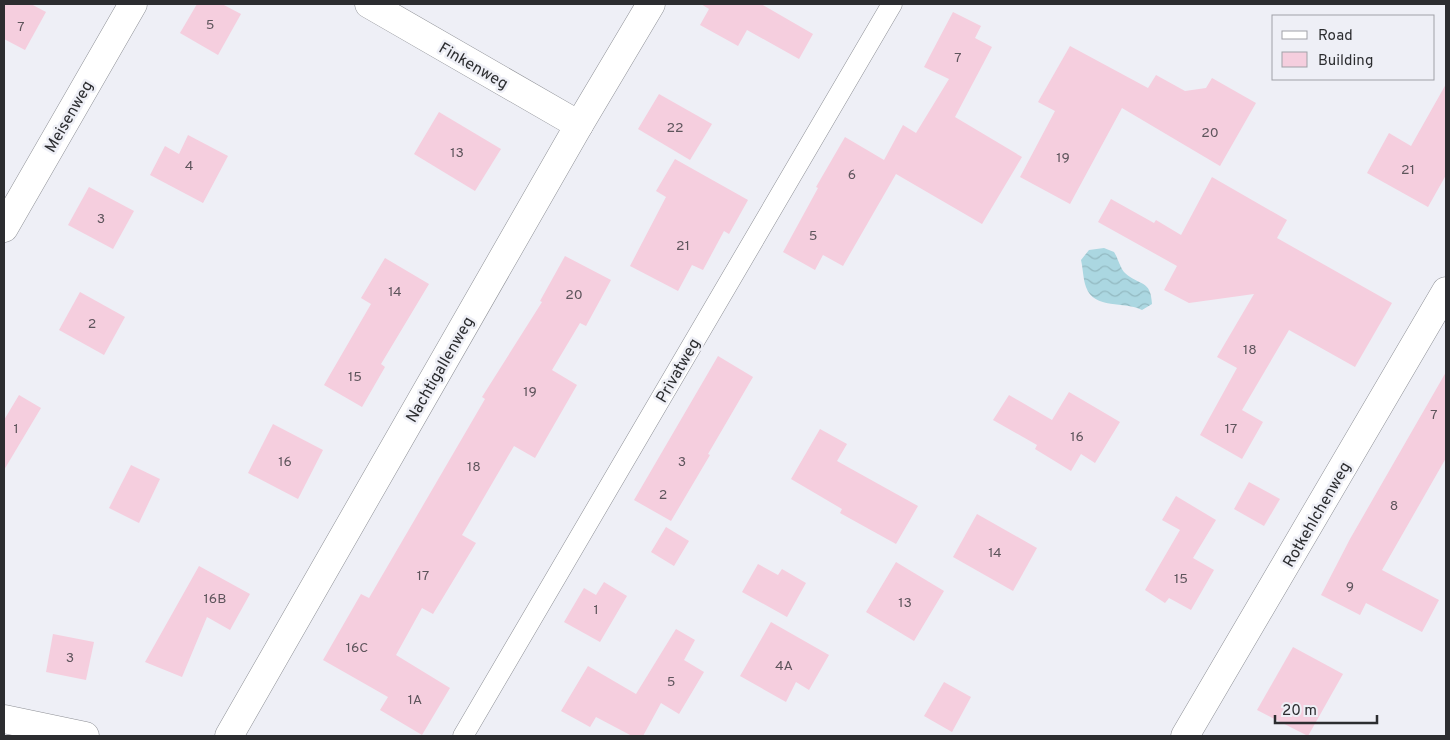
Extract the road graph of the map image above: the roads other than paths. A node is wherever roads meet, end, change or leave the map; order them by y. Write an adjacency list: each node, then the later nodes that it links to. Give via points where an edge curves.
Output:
1 (133, 4): 6 (street, Meisenweg)
2 (369, 4): 5 (street, Finkenweg)
3 (651, 4): 5 (street, Nachtigallenweg)
4 (892, 4): 12 (lane, Privatweg)
5 (579, 125): 11 (street, Nachtigallenweg)
6 (4, 228)
7 (1446, 291): 13 (street, Rotkehlchenweg)
8 (4, 719): 9 (street)
9 (32, 730): 10 (street)
10 (85, 736)
11 (229, 736)
12 (463, 736)
13 (1185, 736)

